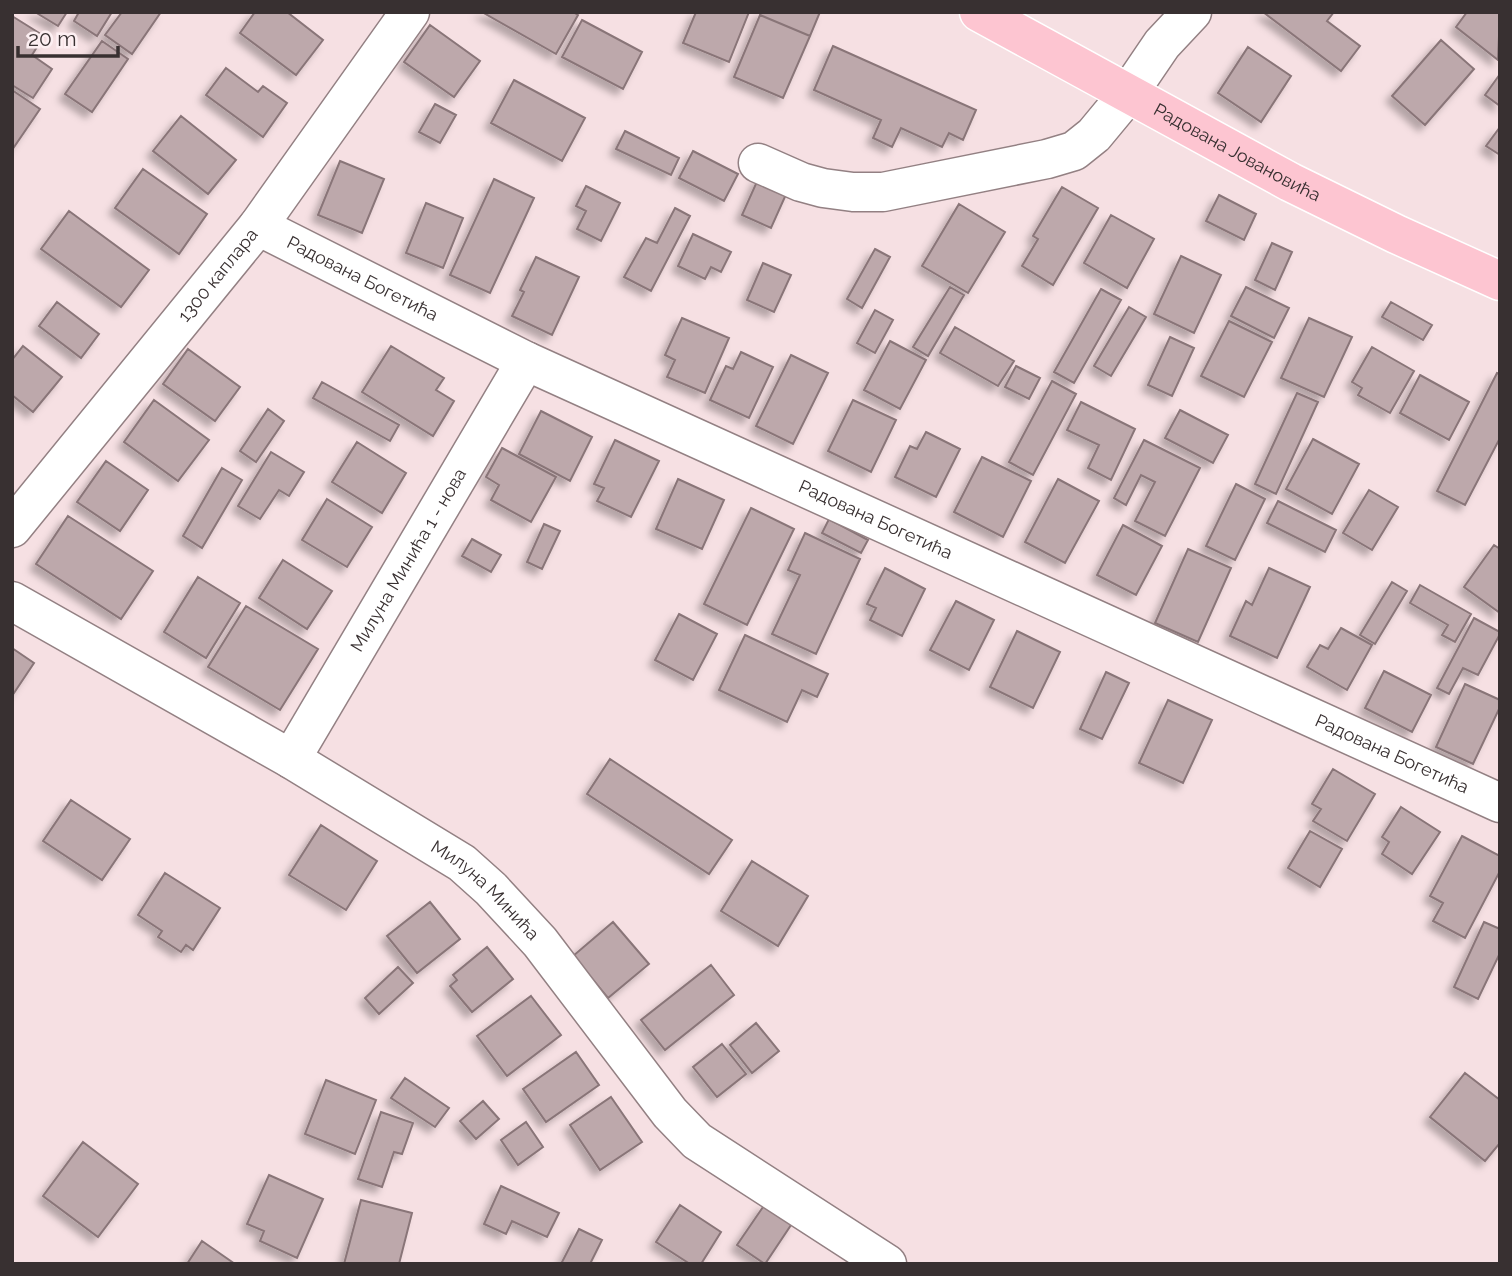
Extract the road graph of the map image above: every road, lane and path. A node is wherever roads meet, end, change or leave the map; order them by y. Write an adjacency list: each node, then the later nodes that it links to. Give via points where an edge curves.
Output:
1 (410, 12): 6 (street, 1300 каплара)
2 (979, 12): 4 (main road, Радована Јовановића)
3 (1192, 12): 4 (street, via 1162,44)
4 (1128, 94): 5 (street, via 1094,135 1074,151 883,192 823,188); 7 (main road, Радована Јовановића, via 1333,204)
5 (758, 163)
6 (258, 226): 8 (street, Радована Богетића); 9 (street, 1300 каплара)
7 (1500, 281)
8 (526, 361): 11 (street, Милуна Минића 1 - нова); 12 (street, Радована Богетића)
9 (12, 528)
10 (12, 601): 11 (street, Милуна Минића)
11 (291, 759): 13 (street, Милуна Минића, via 462,863 540,943 697,1141)
12 (1500, 803)
13 (887, 1264)

